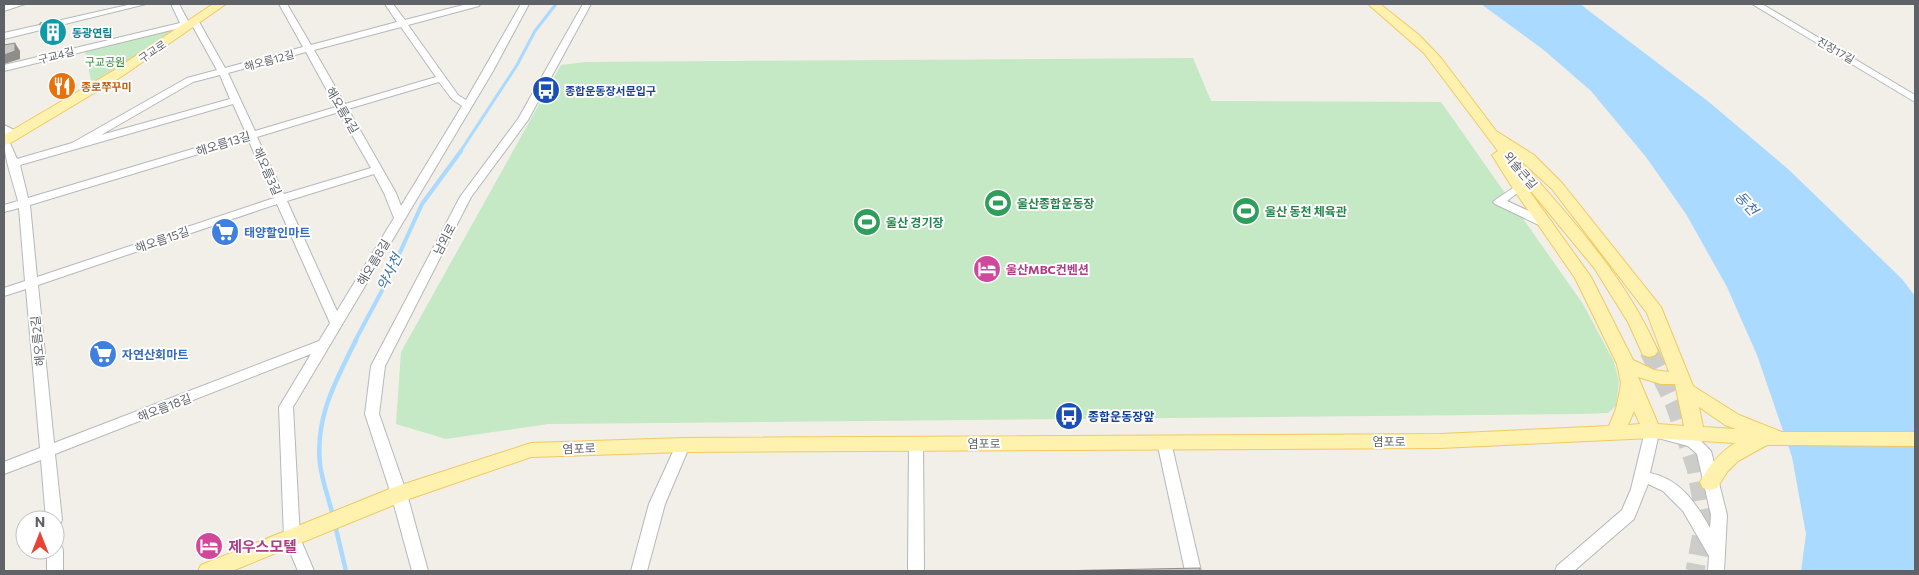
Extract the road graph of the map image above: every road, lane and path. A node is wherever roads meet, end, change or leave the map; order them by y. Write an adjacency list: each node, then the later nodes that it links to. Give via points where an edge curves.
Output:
1 (21, 4): 12 (street)
2 (142, 4): 15 (street)
3 (175, 4): 13 (street, 해오름3길)
4 (220, 4): 13 (main road, 구교로)
5 (283, 4): 16 (street, 해오름4길)
6 (389, 4): 14 (street)
7 (476, 4): 14 (street, 해오름12길)
8 (525, 4): 22 (street, 해오름8길)
9 (587, 4): 57 (street, 남외로, via 523,120 466,198 378,366 372,414)
10 (1373, 4): 25 (main road, 외솔큰길, via 1427,49)
11 (1756, 4): 20 (street, 진장17길)
12 (4, 8)
13 (190, 22): 17 (street, 구교4길); 18 (street, 해오름3길); 24 (main road, 구교로, via 117,74)
14 (403, 23): 16 (street, 해오름12길); 19 (street)
15 (4, 36)
16 (309, 50): 18 (street, 해오름12길); 23 (street, 해오름4길)
17 (4, 68)
18 (223, 72): 21 (street, 해오름3길); 27 (street, 해오름12길, via 190,80)
19 (442, 78): 22 (street, via 455,97); 23 (street, 해오름13길)
20 (1915, 99)
21 (236, 100): 26 (street, 해오름3길); 27 (street)
22 (468, 105): 34 (street, 해오름8길)
23 (342, 107): 26 (street, 해오름13길); 29 (street, 해오름4길)
24 (6, 134): 28 (street, 해오름2길)
25 (1491, 134): 30 (main road, via 1500,160); 40 (main road, 외솔큰길, via 1598,262 1643,334); 42 (main road, via 1529,158 1557,186 1655,311)
26 (252, 135): 31 (street, 해오름3길); 32 (street, 해오름13길)
27 (76, 145): 28 (street)
28 (14, 163): 32 (street, 해오름2길)
29 (377, 170): 31 (street, 해오름15길); 34 (street, 해오름4길)
30 (1519, 187): 35 (main road); 35 (street, via 1499,202)
31 (281, 200): 36 (street, 해오름15길); 38 (street, 해오름3길)
32 (24, 203): 33 (street, 해오름13길); 36 (street, 해오름2길)
33 (4, 209)
34 (400, 218): 38 (street, 해오름8길)
35 (1546, 224): 41 (main road, via 1583,277)
36 (31, 283): 37 (street, 해오름15길); 53 (street, 해오름2길)
37 (4, 292)
38 (336, 322): 39 (street, 해오름8길)
39 (324, 344): 53 (street, 해오름18길); 59 (street, 해오름8길, via 286,407)
40 (1649, 352)
41 (1626, 364): 42 (main road, via 1647,376 1661,378 1674,378); 43 (main road)
42 (1678, 371): 44 (main road)
43 (1630, 383): 45 (main road); 46 (main road, via 1623,418)
44 (1686, 390): 47 (main road); 48 (main road, via 1732,420)
45 (1652, 431): 46 (main road, 염포로); 47 (main road, 염포로); 55 (street); 56 (street, via 1700,446 1704,451)
46 (1614, 434): 50 (main road, 염포로, via 1440,441)
47 (1696, 434): 48 (main road, 염포로)
48 (1774, 438): 49 (main road, 염포로); 56 (main road, via 1743,448 1722,462)
49 (1915, 439)
50 (1164, 442): 51 (main road, 염포로); 66 (street)
51 (916, 443): 52 (main road, 염포로); 65 (street)
52 (683, 445): 57 (main road, 염포로, via 531,450); 64 (street, via 657,504)
53 (48, 452): 54 (street, 해오름18길); 58 (street, 해오름2길)
54 (4, 468)
55 (1641, 478): 60 (street, via 1664,482 1680,495 1692,512); 67 (street, via 1628,514)
56 (1710, 482): 60 (street, via 1719,515)
57 (399, 494): 59 (main road, 염포로); 63 (street, 남외로)
58 (53, 510)
59 (292, 538): 61 (main road, 염포로); 62 (street)
60 (1717, 565)
61 (209, 571)
62 (306, 571)
63 (420, 571)
64 (639, 571)
65 (916, 571)
66 (1193, 571)
67 (1563, 571)

